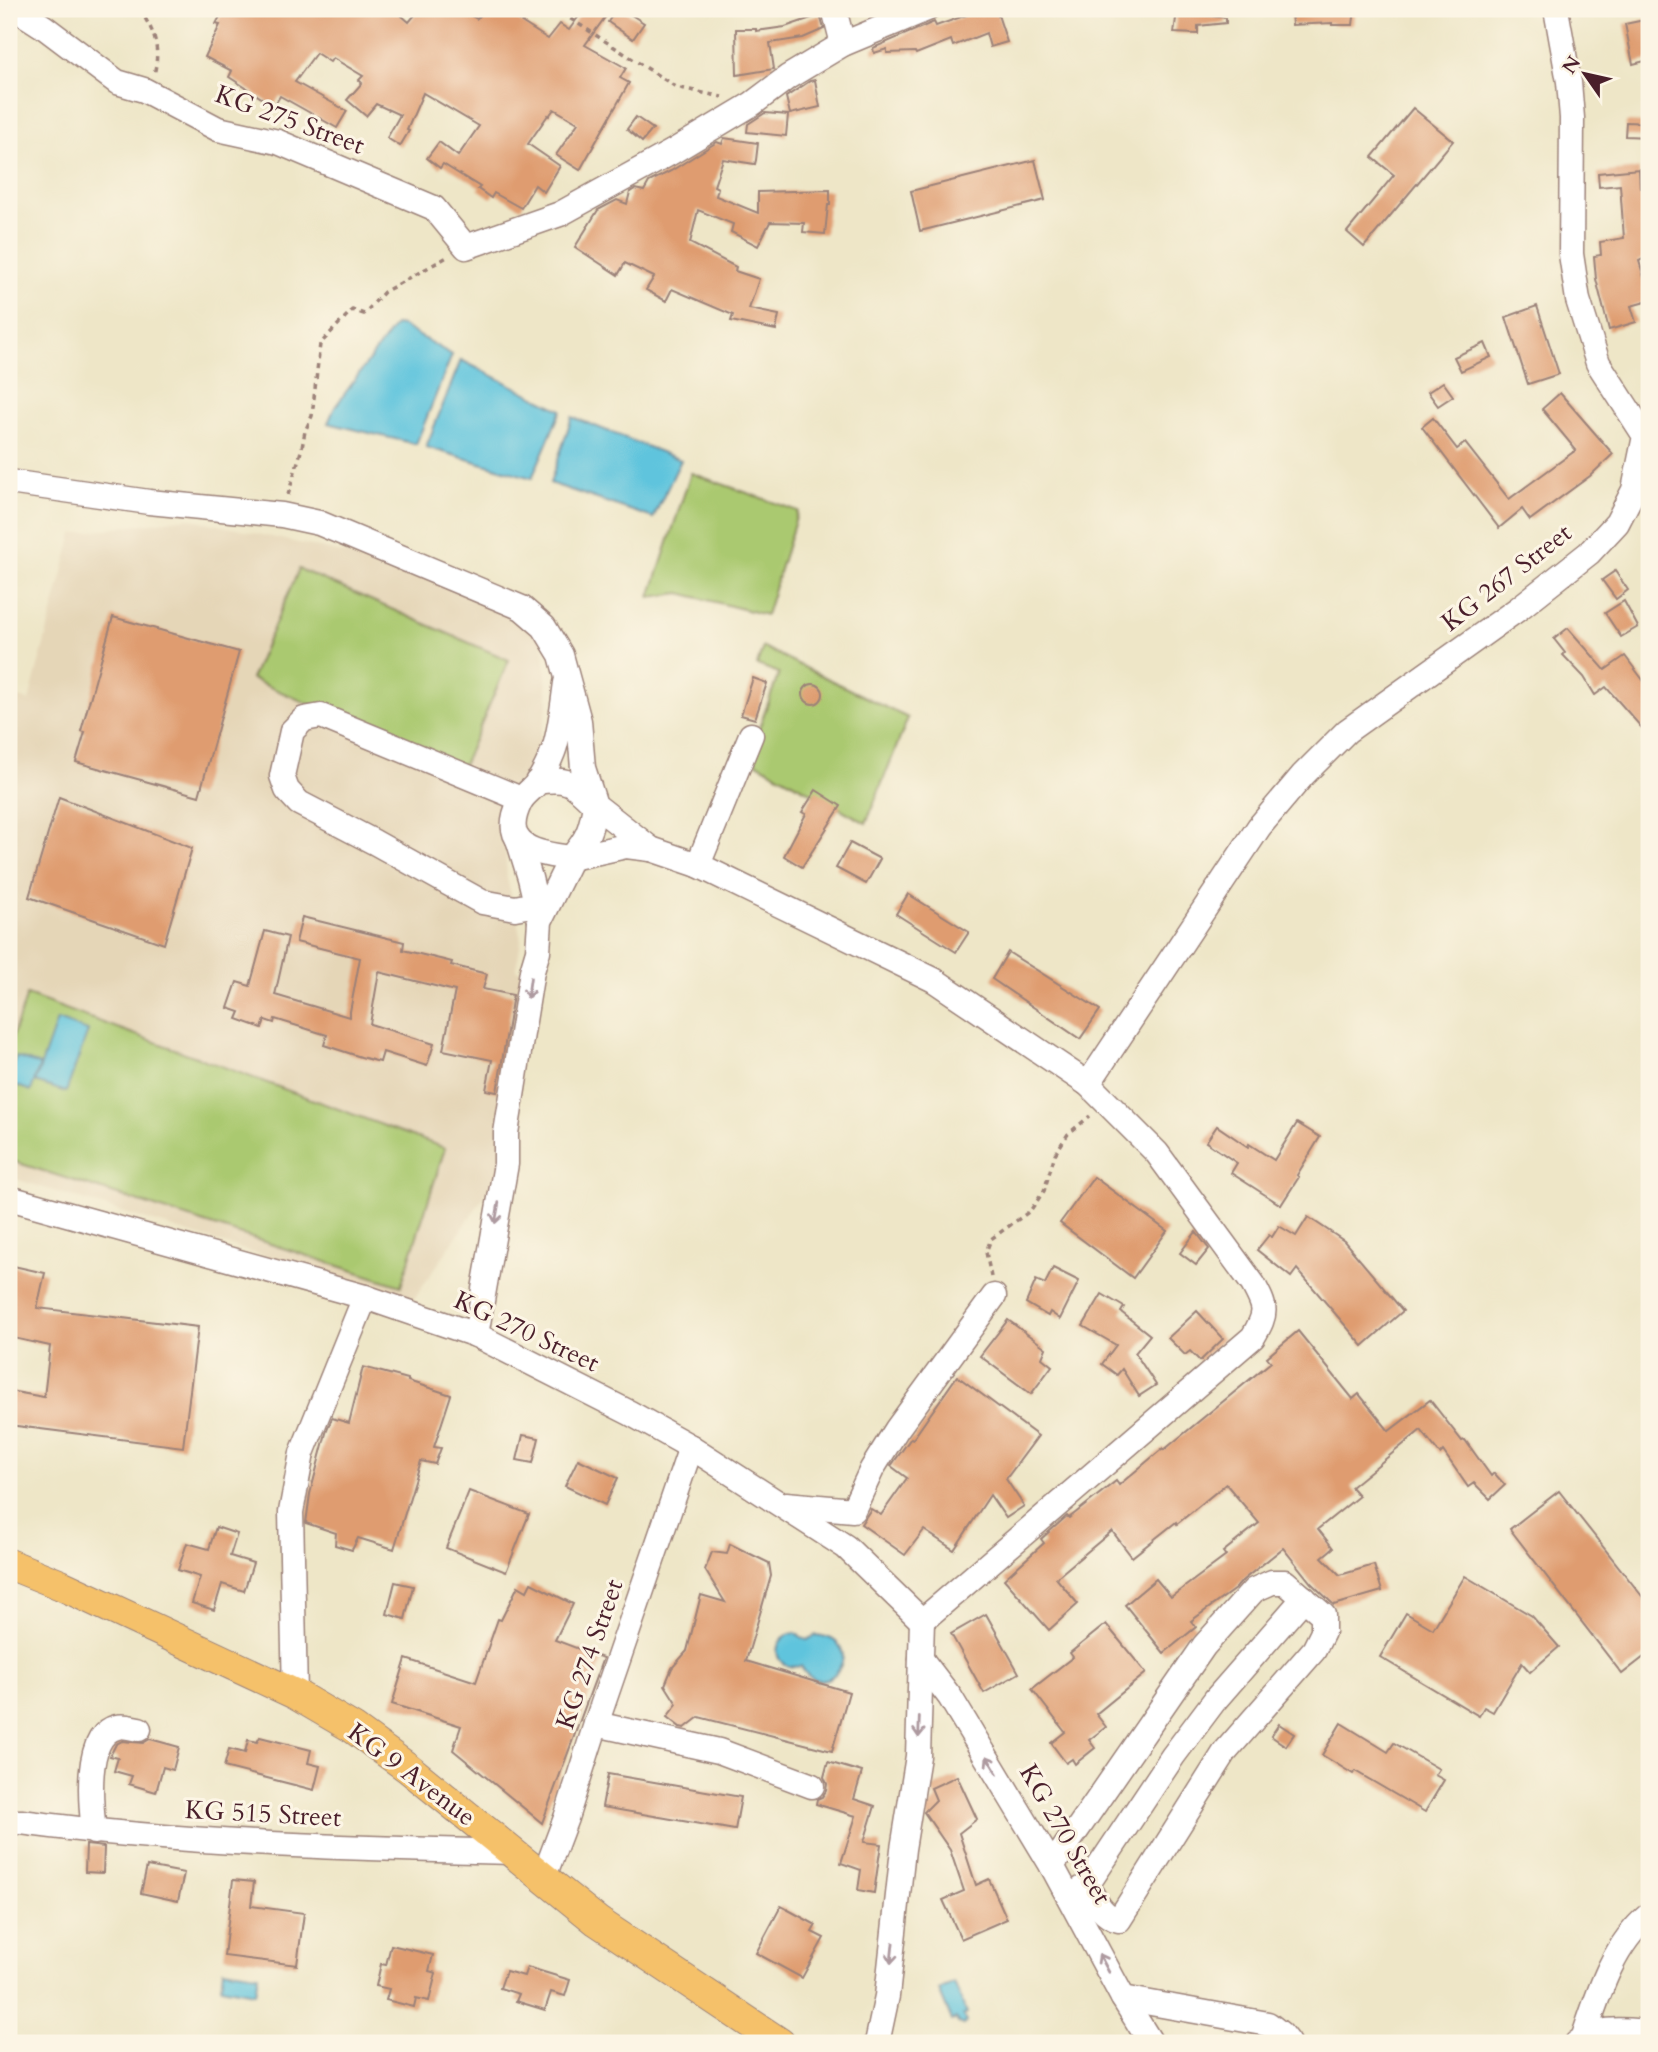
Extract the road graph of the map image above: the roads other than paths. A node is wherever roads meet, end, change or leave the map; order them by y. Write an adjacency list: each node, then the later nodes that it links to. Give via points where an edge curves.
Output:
1 (16, 9): 5 (street, KG 275 Street, via 117,82 218,129 278,142 433,208 466,247 560,214 752,104)
2 (834, 9): 5 (street)
3 (927, 9): 5 (street)
4 (1556, 9): 16 (street, KG 267 Street, via 1572,118 1571,254 1578,300 1598,363 1646,436 1634,490 1618,523 1589,553 1347,731 1303,775 1259,827)
5 (843, 44)
6 (9, 482): 7 (street, via 319,523 522,608 553,640)
7 (567, 679): 9 (street, via 554,750); 10 (street, via 579,721 583,768)
8 (751, 735): 14 (street)
9 (529, 791): 10 (street, via 558,779 577,787); 11 (street, via 514,820); 15 (street, via 321,716 304,719 292,731 282,776 299,803 482,902)
10 (595, 804): 12 (street); 13 (street, via 591,830)
11 (518, 839): 13 (street, via 541,854); 15 (street)
12 (651, 849): 13 (street, via 626,846); 14 (street)
13 (571, 858): 15 (street)
14 (698, 865): 16 (street, via 934,980)
15 (538, 912): 20 (street, one-way to 20, via 538,951 531,971 506,1133 506,1164)
16 (1088, 1084): 25 (street, via 1157,1153 1253,1284 1264,1304 1263,1321 1253,1337)
17 (9, 1198): 19 (street, KG 270 Street)
18 (994, 1296): 22 (street, via 897,1429 853,1510)
19 (365, 1297): 20 (street, KG 270 Street); 27 (street, via 302,1453 295,1488 291,1512)
20 (476, 1335): 21 (street, KG 270 Street)
21 (691, 1447): 22 (street, KG 270 Street); 28 (street, KG 274 Street)
22 (779, 1504): 25 (street, KG 270 Street, via 846,1547)
23 (9, 1564): 27 (main road, KG 9 Avenue)
24 (1304, 1598): 34 (street, via 1285,1582 1254,1590 1203,1646); 36 (street, via 1208,1710); 36 (street, via 1323,1615 1323,1632 1314,1650 1225,1752 1119,1920 1109,1918)
25 (922, 1621): 26 (street)
26 (921, 1659): 34 (street, KG 270 Street, one-way to 26, via 950,1697); 42 (street, one-way to 42, via 918,1756)
27 (295, 1694): 33 (main road, KG 9 Avenue, via 353,1728)
28 (596, 1724): 30 (street, via 719,1751); 35 (street, KG 274 Street)
29 (139, 1729): 32 (street, via 117,1727 103,1736 93,1756 90,1795)
30 (811, 1786)
31 (9, 1822): 32 (street, KG 515 Street)
32 (94, 1832): 33 (street, KG 515 Street, via 305,1847)
33 (514, 1852): 35 (main road, KG 9 Avenue)
34 (1052, 1866): 36 (street, KG 270 Street)
35 (543, 1879): 41 (main road, KG 9 Avenue, via 597,1921)
36 (1078, 1891): 38 (street, KG 270 Street, one-way to 36)
37 (1649, 1915): 40 (street, via 1619,1948)
38 (1123, 1998): 43 (street, KG 270 Street); 44 (street, via 1268,2024)
39 (1649, 2032): 40 (street, via 1609,2029)
40 (1580, 2041)
41 (780, 2043)
42 (877, 2043)
43 (1150, 2043)
44 (1288, 2043)

